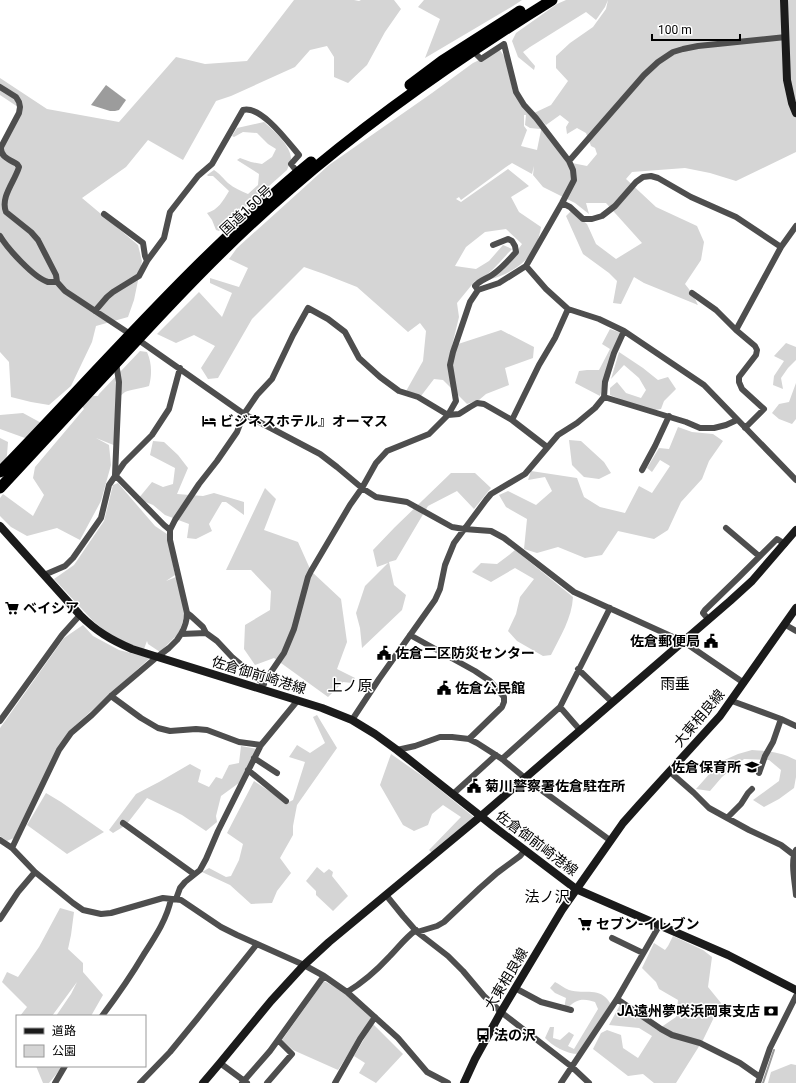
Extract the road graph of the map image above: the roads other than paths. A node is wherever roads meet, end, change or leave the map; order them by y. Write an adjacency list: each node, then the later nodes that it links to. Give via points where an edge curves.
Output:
1 (538, 0): 9 (highway, 国道150号, via 442,61 329,146)
2 (552, 0): 5 (highway, 国道150号)
3 (784, 0): 4 (main road)
4 (786, 37): 7 (main road, via 787,80); 8 (street, via 698,46 673,52 644,75)
5 (472, 51): 8 (street, via 481,59 504,44 516,92); 25 (highway, 国道150号, via 332,153 289,190)
6 (0, 87): 18 (street, via 16,97 20,107 0,152 19,167 6,195 4,208 38,240)
7 (796, 113)
8 (569, 161): 10 (street, via 574,180)
9 (298, 173): 16 (street, via 291,164 299,155 275,126 251,110 243,110 212,164 198,176 170,212 164,238); 25 (highway, 国道150号, via 216,246)
10 (562, 203): 15 (street, via 583,219 602,216 642,177 651,176 736,217); 17 (street)
11 (104, 214): 16 (street, via 143,243)
12 (796, 226): 15 (street)
13 (0, 236): 18 (street, via 27,268 47,282)
14 (493, 245): 19 (street, via 508,239 512,241 516,252 493,274 480,281 476,286)
15 (781, 246): 23 (street)
16 (147, 261): 22 (street, via 139,276 113,292)
17 (526, 266): 19 (street, via 499,283); 21 (street, via 546,290)
18 (57, 282): 22 (street)
19 (478, 290): 30 (street, via 470,302 450,364 456,401)
20 (692, 293): 23 (street, via 716,310)
21 (568, 309): 24 (street, via 599,319); 32 (street)
22 (96, 311): 25 (street)
23 (736, 330): 34 (street, via 757,350 739,377 739,382 742,389 764,409)
24 (624, 331): 28 (street, via 605,382); 33 (street, via 704,386)
25 (133, 337): 26 (highway, 国道150号); 27 (street); 37 (highway, 国道150号)
26 (116, 363): 38 (street, via 119,382); 40 (highway, 国道150号)
27 (180, 368): 29 (street); 38 (street, via 169,409 152,435)
28 (604, 397): 31 (street); 35 (street, via 595,408 558,435)
29 (244, 414): 30 (street, via 272,379 308,308 345,332 359,358 380,377 399,391 418,397); 41 (street, via 320,454); 45 (street, via 237,432)
30 (448, 415): 32 (street, via 459,414 477,403 484,404); 41 (street, via 429,434 387,451 376,463)
31 (669, 416): 33 (street, via 700,428 726,426); 36 (street)
32 (512, 420): 35 (street)
33 (737, 420): 34 (street)
34 (745, 428): 39 (street)
35 (547, 447): 44 (street, via 525,474 491,494)
36 (642, 470)
37 (0, 472)
38 (115, 475): 45 (street); 49 (street, via 109,485 99,522 65,566)
39 (796, 480)
40 (0, 488)
41 (362, 488): 44 (street, via 376,497 407,502 452,527); 64 (street, via 311,571 284,653)
42 (0, 526): 49 (main road, 佐倉御前崎港線)
43 (726, 528): 48 (street)
44 (464, 529): 50 (street, via 492,531 574,592); 59 (street, via 454,543 445,565 435,600)
45 (170, 530): 52 (street, via 170,540)
46 (796, 530): 47 (main road)
47 (785, 544): 48 (street, via 777,539); 54 (main road, via 752,581)
48 (759, 556): 54 (street, via 705,610 703,613)
49 (44, 575): 53 (main road, 佐倉御前崎港線)
50 (610, 608): 60 (street); 62 (street)
51 (796, 608): 55 (main road, 大東相良線)
52 (187, 613): 57 (street); 58 (street, via 187,621)
53 (80, 615): 61 (main road, 佐倉御前崎港線, via 115,642); 72 (street, via 62,635)
54 (710, 620): 60 (main road)
55 (784, 624): 56 (street); 63 (main road, 大東相良線)
56 (796, 631)
57 (206, 633): 58 (street); 64 (street)
58 (181, 634): 61 (street)
59 (410, 635): 71 (street); 75 (street, via 475,671 490,681 504,697 502,707)
60 (684, 642): 63 (street); 68 (main road)
61 (157, 657): 64 (main road, 佐倉御前崎港線); 65 (street)
62 (578, 669): 68 (street); 69 (street)
63 (744, 683): 67 (main road, 大東相良線)
64 (262, 686): 66 (main road, 佐倉御前崎港線)
65 (111, 696): 76 (street, via 158,728 170,731 207,730 239,742); 93 (street, via 71,733 60,750)
66 (298, 700): 71 (main road, 佐倉御前崎港線); 76 (street)
67 (732, 701): 70 (street); 82 (main road, 大東相良線)
68 (612, 702): 74 (main road)
69 (560, 707): 74 (street); 78 (street)
70 (781, 718): 73 (street); 83 (street)
71 (352, 720): 77 (main road, 佐倉御前崎港線)
72 (0, 721)
73 (796, 726)
74 (580, 730): 84 (main road)
75 (468, 739): 77 (street, via 440,737); 78 (street)
76 (261, 745): 79 (street)
77 (397, 750): 86 (main road, 佐倉御前崎港線)
78 (499, 757): 84 (street); 86 (street)
79 (254, 758): 80 (street); 81 (street)
80 (248, 770): 87 (street); 97 (street, via 206,859 200,870)
81 (277, 772)
82 (670, 772): 89 (street, via 709,808); 92 (main road, 大東相良線, via 639,805)
83 (759, 773)
84 (525, 778): 88 (main road); 92 (street)
85 (752, 790): 89 (street)
86 (453, 794): 88 (main road, 佐倉御前崎港線)
87 (286, 801)
88 (481, 816): 94 (main road, 佐倉御前崎港線); 99 (main road)
89 (727, 818): 95 (street)
90 (123, 822): 97 (street)
91 (0, 840): 93 (street)
92 (611, 841): 98 (main road, 大東相良線)
93 (12, 848): 96 (street)
94 (525, 850): 98 (main road, 佐倉御前崎港線); 104 (street, via 444,922)
95 (795, 852): 100 (street)
96 (35, 872): 101 (street, via 83,910 101,914 163,898); 102 (street)
97 (194, 874): 101 (street)
98 (576, 889): 103 (main road, 佐倉御前崎港線); 110 (main road, 大東相良線)
99 (386, 895): 104 (street); 108 (main road)
100 (796, 895)
101 (173, 899): 106 (street, via 181,900 221,927); 117 (street, via 156,936)
102 (0, 919)
103 (659, 926): 107 (street); 111 (main road, 佐倉御前崎港線, via 734,958)
104 (416, 931): 112 (street, via 405,938 380,966); 116 (street, via 448,956)
105 (612, 938): 107 (street)
106 (257, 944): 108 (street); 126 (street, via 170,1052)
107 (643, 954): 114 (street)
108 (304, 965): 109 (street); 120 (main road, via 270,1001)
109 (324, 976): 112 (street); 119 (street)
110 (515, 988): 115 (street, via 541,1002); 116 (main road, 大東相良線)
111 (796, 990)
112 (347, 992): 118 (street)
113 (796, 996): 123 (street, via 770,1048)
114 (617, 999): 122 (street); 123 (street, via 672,1035 700,1043 740,1064)
115 (571, 1010)
116 (501, 1012): 122 (street); 131 (main road, 大東相良線)
117 (103, 1015)
118 (375, 1017): 129 (street); 130 (street, via 398,1038 427,1072)
119 (278, 1040): 124 (street); 128 (street, via 292,1054)
120 (220, 1063): 124 (street); 127 (main road)
121 (64, 1067): 125 (street)
122 (572, 1067): 132 (street); 133 (street)
123 (759, 1080)
124 (244, 1082)
125 (55, 1083)
126 (140, 1083)
127 (203, 1083)
128 (267, 1083)
129 (335, 1083)
130 (448, 1083)
131 (464, 1083)
132 (561, 1083)
133 (588, 1083)

